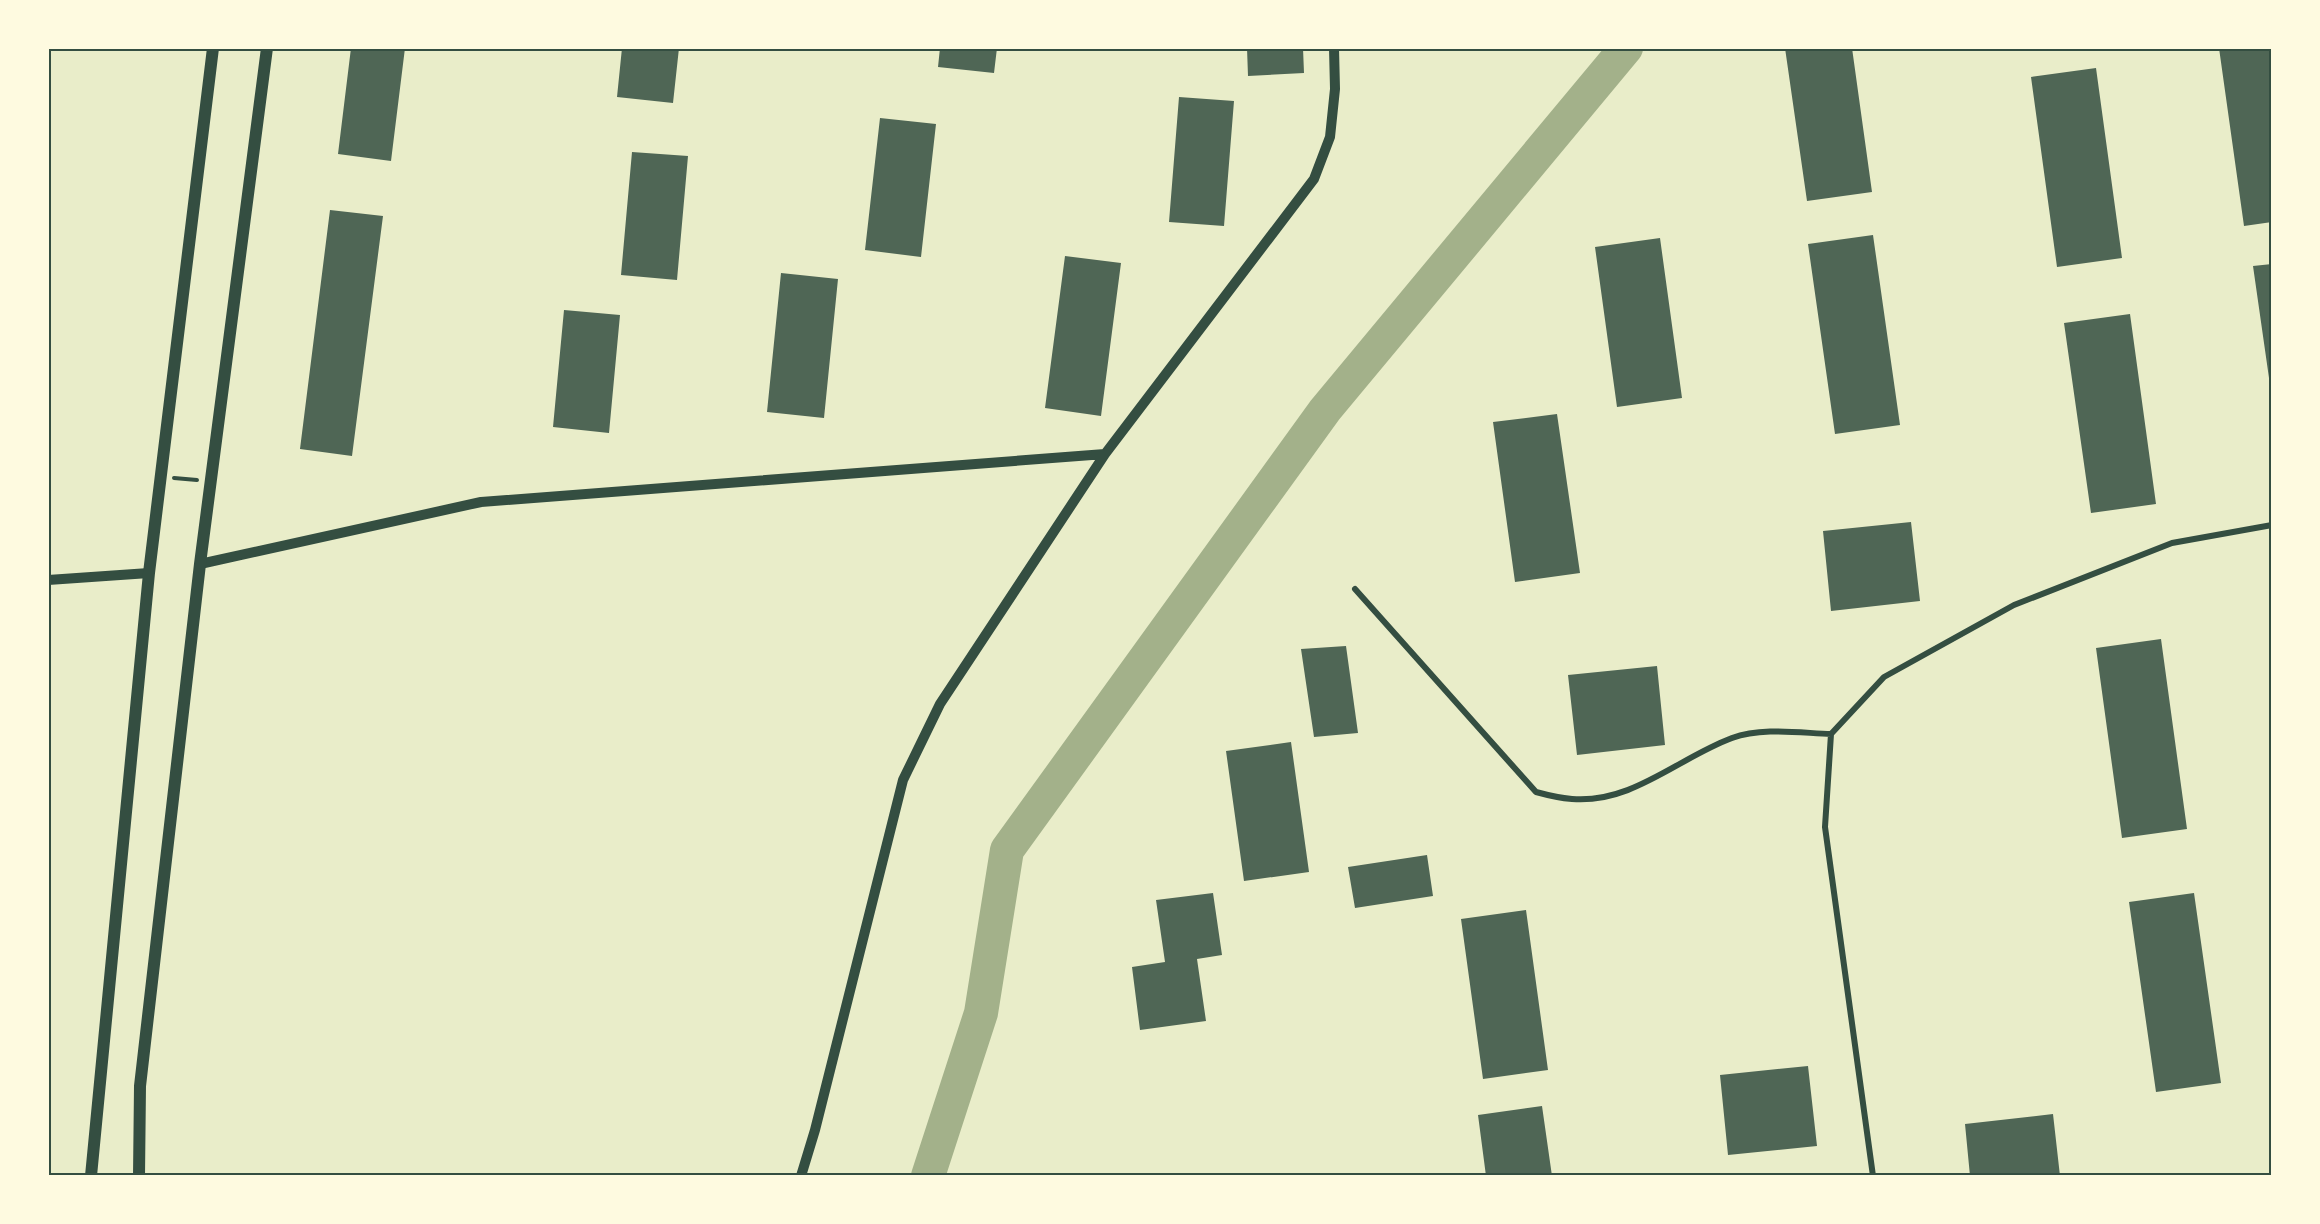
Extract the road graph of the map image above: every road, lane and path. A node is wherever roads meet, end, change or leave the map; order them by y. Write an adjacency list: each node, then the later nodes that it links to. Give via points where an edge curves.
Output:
1 (213, 48): 9 (main road)
2 (267, 48): 8 (main road)
3 (1334, 48): 4 (street, via 1330,137 1314,179)
4 (1105, 454): 8 (street, via 481,502); 15 (street, via 940,704 903,780)
5 (168, 478): 6 (path)
6 (201, 480)
7 (2272, 525): 12 (street, via 2172,543 2014,605 1884,677)
8 (200, 564): 14 (main road, via 140,1086)
9 (149, 573): 10 (street); 13 (main road)
10 (48, 580)
11 (1355, 589): 12 (street, via 1536,792 1572,799 1603,798 1650,782 1677,764 1733,738 1777,732)
12 (1831, 734): 16 (street, via 1825,827)
13 (91, 1176)
14 (139, 1176)
15 (801, 1176)
16 (1873, 1176)

